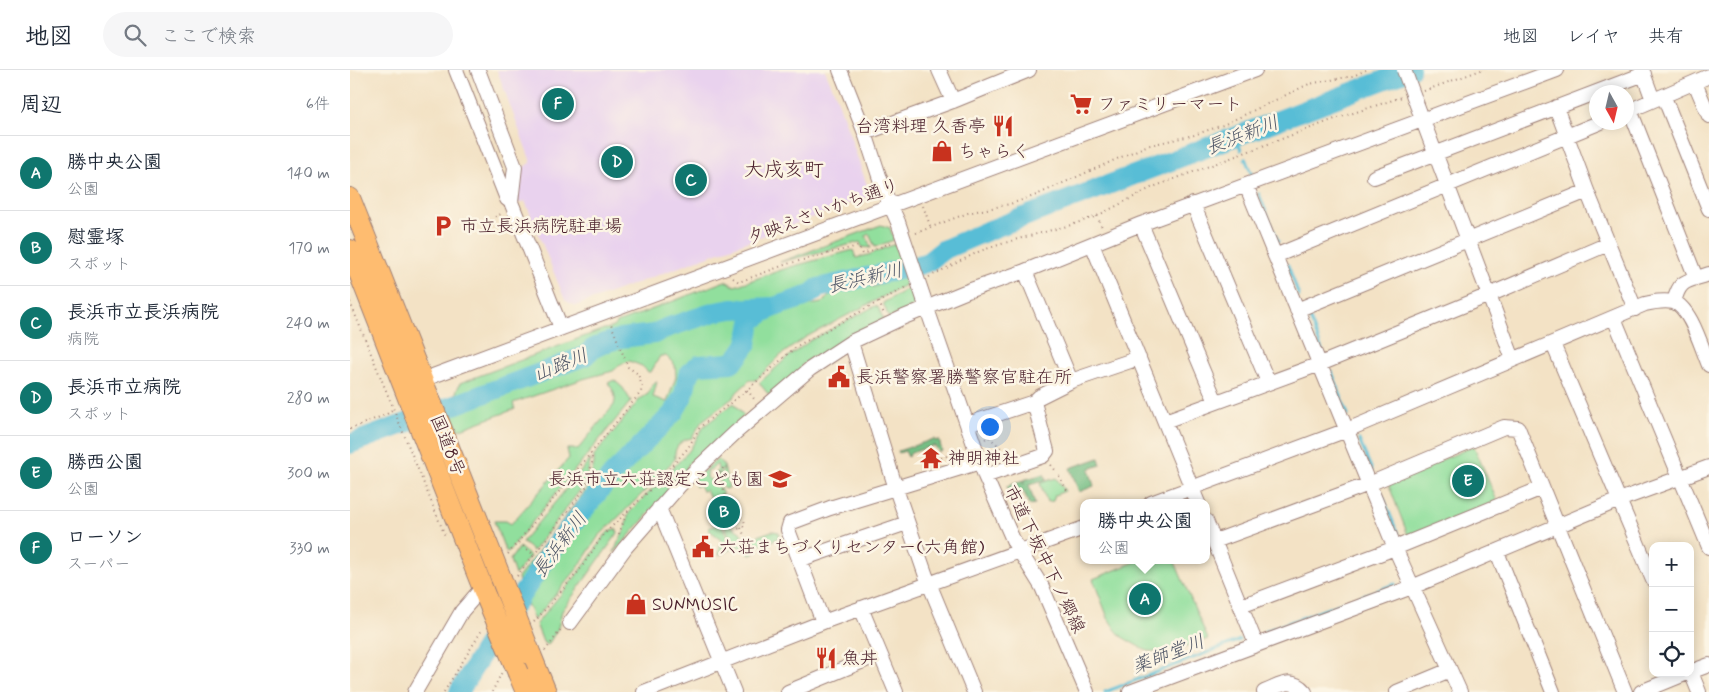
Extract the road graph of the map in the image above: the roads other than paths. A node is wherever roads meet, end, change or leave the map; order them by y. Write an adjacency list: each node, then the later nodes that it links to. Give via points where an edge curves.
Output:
1 (456, 70): 28 (street)
2 (478, 70): 28 (street, via 515,168)
3 (840, 70): 20 (street)
4 (939, 70): 13 (street)
5 (1027, 70): 13 (street)
6 (1255, 70): 30 (street, 夕映えさいかち通り)
7 (1404, 70): 16 (street, bridge)
8 (1557, 70): 16 (street)
9 (1643, 72): 12 (street); 14 (street)
10 (1709, 76): 11 (street)
11 (1695, 83): 12 (street); 17 (street)
12 (1659, 98): 15 (street); 31 (street)
13 (953, 101): 20 (street)
14 (1556, 107): 21 (street); 22 (street)
15 (1634, 108)
16 (1421, 116): 22 (street); 24 (street)
17 (1709, 116)
18 (1634, 124): 39 (street)
19 (1589, 127): 21 (street)
20 (865, 133): 30 (street)
21 (1567, 137): 25 (street); 26 (street)
22 (1436, 153): 23 (street); 25 (street)
23 (1374, 177)
24 (1246, 185): 29 (street); 37 (street)
25 (1448, 186): 33 (street); 37 (street)
26 (1587, 191): 33 (street); 35 (street)
27 (350, 198): 55 (highway, 国道8号)
28 (511, 202): 46 (street)
29 (1193, 204): 32 (street); 54 (street)
30 (890, 205): 42 (street, 市道下坂中下ノ郷線, bridge); 46 (street, 夕映えさいかち通り)
31 (1709, 210)
32 (1141, 224): 34 (street); 57 (street)
33 (1468, 240): 40 (street); 44 (street)
34 (1092, 244): 38 (street); 49 (street)
35 (1608, 244): 40 (street); 43 (street)
36 (350, 250): 55 (highway, 国道8号)
37 (1275, 256): 44 (street)
38 (1025, 271): 42 (street); 53 (street)
39 (1702, 276): 41 (street, via 1681,284)
40 (1489, 295): 50 (street); 51 (street)
41 (1674, 302): 43 (street, via 1661,301); 52 (street, via 1687,314)
42 (926, 304): 47 (street); 59 (street, 市道下坂中下ノ郷線)
43 (1635, 309): 45 (street)
44 (1297, 310): 51 (street)
45 (1614, 318): 48 (street); 65 (street)
46 (561, 328): 55 (street, 夕映えさいかち通り)
47 (851, 342): 67 (street); 73 (street, via 810,369 741,428)
48 (1552, 344): 50 (street); 72 (street)
49 (1139, 358): 53 (street); 58 (street)
50 (1514, 360): 60 (street)
51 (1320, 364): 54 (street); 60 (street)
52 (1709, 365)
53 (1071, 381): 56 (street)
54 (1268, 382): 57 (street)
55 (407, 399): 61 (highway, 国道8号)
56 (1034, 402): 59 (street); 64 (street, via 1046,450 1041,457)
57 (1216, 402): 58 (street)
58 (1165, 421): 68 (street)
59 (968, 424): 62 (street, 市道下坂中下ノ郷線, via 979,443)
60 (1347, 430): 66 (street); 68 (street)
61 (424, 436): 87 (highway, 国道8号); 102 (highway, 国道8号, bridge, via 501,578 537,654)
62 (980, 462): 64 (street, 市道下坂中下ノ郷線); 67 (street)
63 (1709, 467): 65 (street)
64 (984, 476): 81 (street, 市道下坂中下ノ郷線)
65 (1680, 478): 72 (street); 79 (street)
66 (1369, 484): 69 (street, via 1504,427 1518,428); 78 (street); 80 (street)
67 (896, 488): 74 (street); 83 (street, via 792,521 788,530)
68 (1193, 488): 70 (street); 71 (street)
69 (1542, 488): 75 (street); 80 (street)
70 (1163, 499)
71 (1197, 499)
72 (1620, 500): 75 (street); 84 (street)
73 (659, 508): 91 (street); 94 (street)
74 (907, 523): 83 (street); 85 (street)
75 (1558, 526): 82 (street); 115 (street)
76 (1080, 529): 81 (street)
77 (1210, 530): 78 (street)
78 (1215, 541): 88 (street)
79 (1709, 547)
80 (1395, 548): 86 (street); 88 (street)
81 (1020, 551): 85 (street); 108 (street, 市道下坂中下ノ郷線, via 1042,588)
82 (1497, 552): 86 (street); 114 (street)
83 (800, 560): 90 (street)
84 (1649, 570)
85 (929, 584): 89 (street); 107 (street)
86 (1412, 587): 92 (street); 96 (street)
87 (485, 594): 100 (street, via 462,611); 101 (highway, 国道8号, bridge)
88 (1241, 606): 92 (street)
89 (862, 608): 90 (street); 93 (street)
90 (823, 622): 94 (street)
91 (570, 623)
92 (1256, 644): 109 (street)
93 (880, 654): 105 (street); 106 (street)
94 (721, 660): 103 (street); 104 (street)
95 (1709, 665): 97 (street)
96 (1450, 670): 112 (street); 113 (street)
97 (1694, 670)
98 (1677, 677): 116 (street)
99 (1693, 677): 117 (street)
100 (415, 692)
101 (526, 692)
102 (546, 692)
103 (644, 692)
104 (734, 692)
105 (788, 692)
106 (896, 692)
107 (974, 692)
108 (1087, 692)
109 (1130, 692)
110 (1264, 692): 111 (street, via 1290,682 1298,684)
111 (1305, 692)
112 (1397, 692)
113 (1460, 692)
114 (1553, 692)
115 (1626, 692)
116 (1641, 692)
117 (1699, 692)

